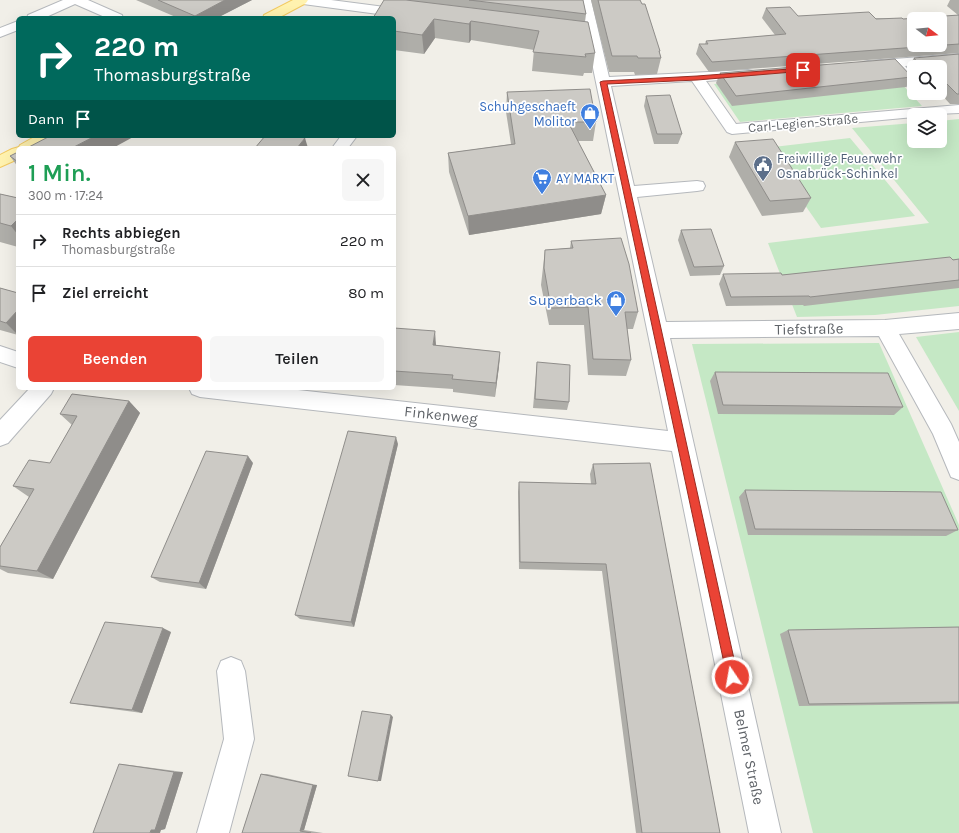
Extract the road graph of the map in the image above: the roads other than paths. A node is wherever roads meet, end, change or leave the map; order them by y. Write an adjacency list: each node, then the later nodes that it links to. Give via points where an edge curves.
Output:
1 (73, 0): 5 (street)
2 (78, 0): 6 (street)
3 (303, 0): 7 (main road); 8 (street)
4 (585, 0): 17 (street, Belmer Straße, via 588,36)
5 (37, 16)
6 (113, 16)
7 (272, 16)
8 (418, 16)
9 (16, 26): 10 (street)
10 (0, 33)
11 (959, 58): 12 (street)
12 (894, 63): 13 (street); 15 (street)
13 (855, 66)
14 (760, 73): 16 (street)
15 (907, 77)
16 (697, 78): 17 (street); 22 (street, Carl-Legien-Straße, via 732,129)
17 (603, 82): 28 (street, Belmer Straße)
18 (927, 100): 19 (street)
19 (934, 108)
20 (959, 109): 21 (street, Carl-Legien-Straße)
21 (947, 110)
22 (907, 114)
23 (44, 138): 24 (main road)
24 (30, 146)
25 (16, 153): 26 (main road)
26 (0, 162)
27 (697, 186): 28 (street)
28 (628, 192): 31 (street, Belmer Straße)
29 (959, 321): 30 (street, Tiefstraße)
30 (884, 328): 31 (street, Tiefstraße); 38 (street, via 943,431)
31 (658, 330): 37 (street, Belmer Straße)
32 (0, 354): 33 (street)
33 (16, 359)
34 (41, 390): 36 (street)
35 (218, 390): 37 (street, Finkenweg)
36 (0, 436)
37 (682, 442): 41 (street, Belmer Straße)
38 (959, 470)
39 (230, 671): 40 (street, via 239,739)
40 (213, 833)
41 (764, 833)

